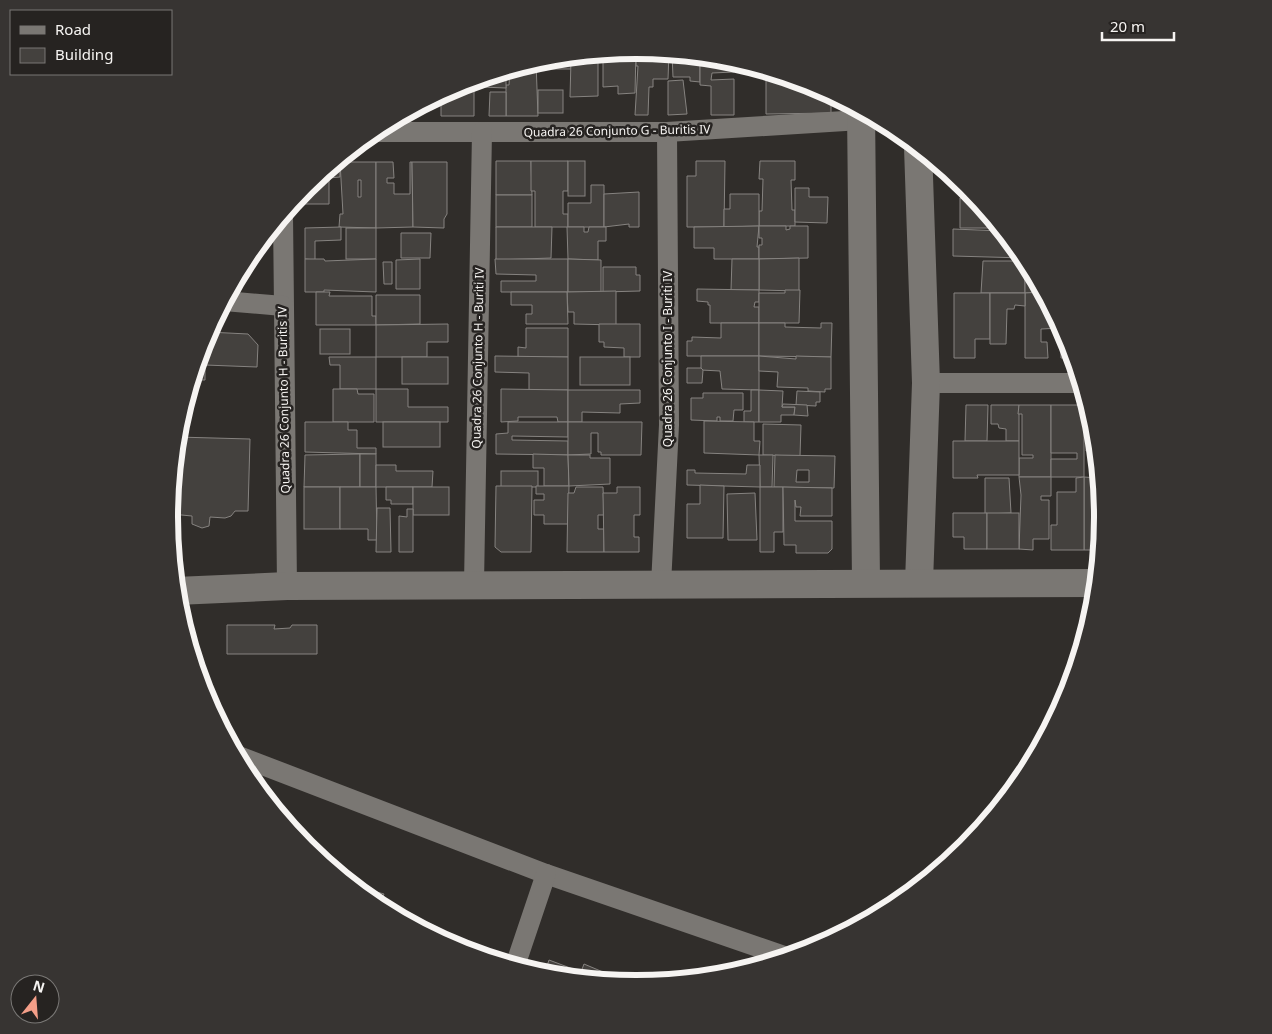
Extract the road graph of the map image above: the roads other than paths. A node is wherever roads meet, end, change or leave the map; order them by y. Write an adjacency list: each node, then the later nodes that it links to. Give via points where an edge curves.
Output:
1 (856, 115): 5 (street, Quadra 26 Conjunto G - Buritis IV)
2 (861, 118): 12 (street)
3 (388, 132): 4 (street, Quadra 26 Conjunto G - Buritis IV)
4 (482, 132): 5 (street, Quadra 26 Conjunto G - Buritis IV); 15 (street, Quadra 26 Conjunto H - Buriti IV)
5 (667, 132): 16 (street, Quadra 26 Conjunto I - Buriti IV, via 669,425)
6 (918, 156): 10 (street)
7 (283, 225): 9 (street, Quadra 26 Conjunto H - Buritis IV)
8 (232, 302): 9 (street)
9 (283, 306): 17 (street, Quadra 26 Conjunto H - Buritis IV)
10 (926, 383): 11 (street); 13 (street)
11 (1074, 383)
12 (866, 582): 13 (street); 16 (street)
13 (919, 583): 14 (street)
14 (1089, 583)
15 (474, 584): 16 (street); 17 (street)
16 (661, 585)
17 (287, 586): 18 (street)
18 (184, 591)
19 (247, 759): 20 (street)
20 (546, 874): 21 (street); 22 (street)
21 (776, 953)
22 (517, 960)

